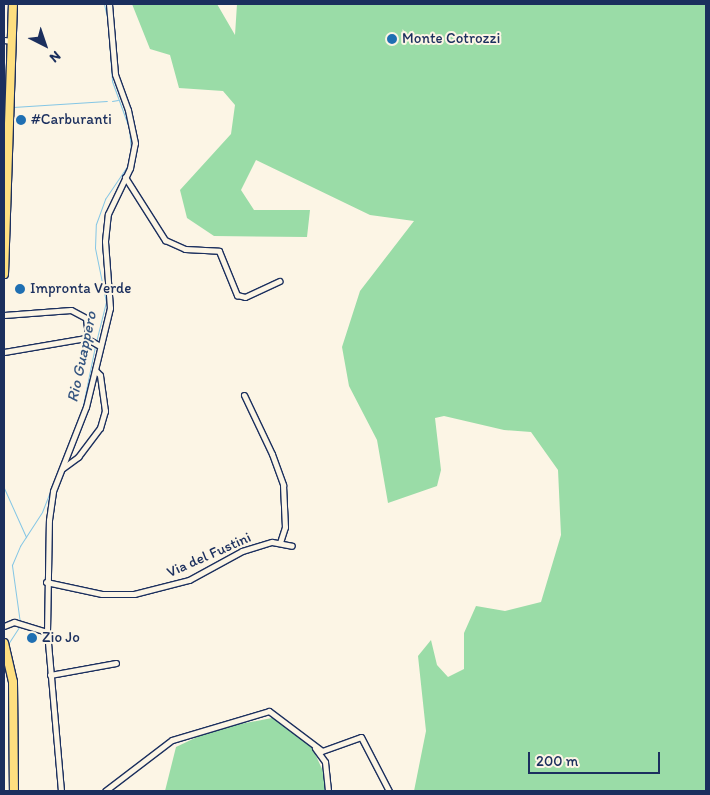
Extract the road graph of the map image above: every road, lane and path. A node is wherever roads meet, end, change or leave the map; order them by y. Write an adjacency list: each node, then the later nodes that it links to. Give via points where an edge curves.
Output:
1 (13, 4): 3 (main road)
2 (109, 4): 4 (street, via 115,74 135,136 135,151)
3 (8, 41): 5 (main road)
4 (125, 177): 6 (street, via 165,240 185,249 219,251 237,295 245,297); 9 (street, via 108,214 105,241 111,299)
5 (4, 269)
6 (280, 281)
7 (4, 315): 8 (street, via 71,310 86,318)
8 (88, 338): 9 (street); 10 (street)
9 (97, 345): 11 (street)
10 (4, 352)
11 (95, 370): 13 (street, via 78,435); 13 (street, via 101,381 105,411 100,428 78,457)
12 (244, 395): 14 (street, via 283,485 285,527)
13 (63, 468): 16 (street, via 52,500)
14 (280, 542): 15 (street); 16 (street, Via del Fustini, via 242,551 189,580 156,590 114,595)
15 (292, 546)
16 (46, 582): 18 (street)
17 (4, 626): 18 (street, via 14,622)
18 (47, 632): 21 (street)
19 (4, 643): 23 (main road, via 14,692)
20 (116, 663): 21 (street)
21 (50, 674): 24 (street)
22 (314, 747): 25 (street, via 268,711 172,740); 26 (street, via 325,762); 27 (street, via 322,751 361,737)
23 (14, 791)
24 (62, 791)
25 (105, 791)
26 (328, 791)
27 (389, 791)

